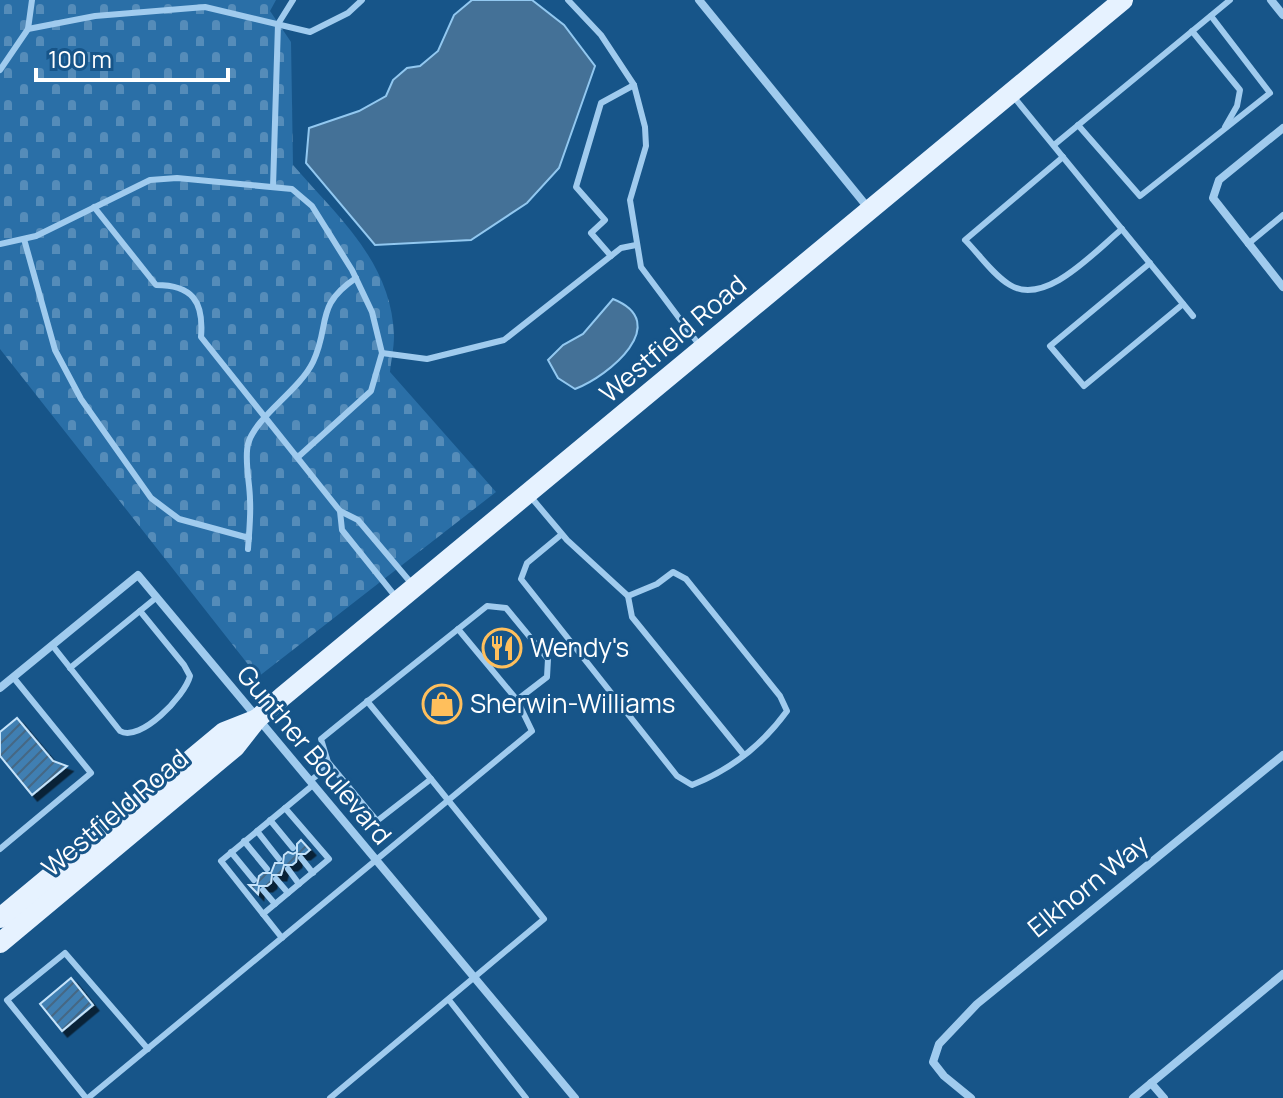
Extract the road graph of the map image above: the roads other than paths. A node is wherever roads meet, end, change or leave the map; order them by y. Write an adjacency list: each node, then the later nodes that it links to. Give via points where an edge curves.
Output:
1 (32, 0): 12 (lane)
2 (293, 0): 11 (lane)
3 (362, 0): 11 (lane, via 310,32)
4 (568, 0): 15 (lane, via 601,35)
5 (699, 0): 24 (street)
6 (1123, 0): 16 (main road, Westfield Road)
7 (1230, 0): 10 (lane)
8 (1271, 0): 9 (street)
9 (1283, 15)
10 (1211, 16): 13 (lane); 19 (lane, via 1270,93)
11 (278, 24): 12 (lane, via 205,7 95,16); 22 (lane)
12 (28, 29): 14 (lane)
13 (1192, 31): 17 (lane); 19 (lane, via 1240,90)
14 (0, 70)
15 (634, 85): 30 (lane, via 646,146 630,200); 31 (lane, via 601,103 576,187 605,220 591,233)
16 (1011, 93): 20 (lane); 24 (main road, Westfield Road)
17 (1078, 125): 19 (lane, via 1140,196); 20 (lane)
18 (1283, 128): 29 (street, via 1215,186 1213,198)
19 (1223, 130)
20 (1054, 145): 21 (lane)
21 (1063, 157): 26 (lane); 26 (lane, via 965,240 1009,285 1022,290 1059,281)
22 (273, 187): 23 (lane, via 150,180); 33 (lane, via 292,189 312,206)
23 (94, 207): 27 (lane); 39 (lane, via 156,285 176,285 197,303 201,337)
24 (870, 210): 37 (main road, Westfield Road)
25 (1283, 215): 29 (lane)
26 (1122, 229): 32 (lane)
27 (24, 239): 28 (lane); 44 (lane, via 55,350 81,399 151,498 179,519)
28 (0, 244)
29 (1248, 244): 34 (street)
30 (636, 245): 31 (lane); 37 (lane, via 641,267)
31 (611, 256): 38 (lane, via 504,340 427,359)
32 (1150, 263): 35 (lane); 35 (lane, via 1050,346 1084,386)
33 (356, 278): 38 (lane); 39 (lane, via 330,300 312,363)
34 (1283, 287)
35 (1183, 304): 36 (lane)
36 (1193, 316)
37 (702, 349): 41 (main road, Westfield Road)
38 (382, 353): 40 (lane, via 371,391)
39 (266, 418): 40 (lane); 44 (lane, via 248,446)
40 (298, 457): 42 (lane)
41 (528, 493): 43 (lane); 46 (main road, Westfield Road)
42 (340, 511): 46 (lane, via 358,520); 46 (lane, via 342,530)
43 (562, 534): 47 (lane); 58 (lane, via 527,563 521,579 677,776 692,785 716,776)
44 (249, 538): 45 (lane)
45 (248, 549)
46 (406, 593): 57 (main road, Westfield Road)
47 (628, 596): 58 (lane, via 632,617); 58 (lane, via 673,572 686,579 780,696 787,711)
48 (157, 597): 49 (lane); 51 (street, Gunther Boulevard, via 138,575); 57 (street, Gunther Boulevard)
49 (140, 611): 52 (lane); 52 (lane, via 190,676 181,697 137,733 120,731)
50 (458, 629): 55 (lane); 55 (lane, via 487,606 506,608 548,659 547,677); 56 (lane)
51 (52, 645): 52 (lane); 53 (street, Gunther Boulevard)
52 (70, 668)
53 (13, 677): 54 (street, Gunther Boulevard); 69 (lane, via 91,773)
54 (0, 688)
55 (517, 700): 63 (lane, via 532,731)
56 (367, 701): 60 (lane, via 321,739); 61 (lane)
57 (257, 719): 62 (street, Gunther Boulevard); 84 (main road, Westfield Road, via 224,732); 86 (main road, Westfield Road, via 235,747)
58 (744, 755)
59 (1283, 755): 96 (street, Elkhorn Way, via 977,1004 939,1044 933,1062)
60 (330, 765): 61 (lane, via 377,821); 62 (lane)
61 (431, 779): 63 (lane)
62 (311, 783): 64 (lane); 73 (street, Gunther Boulevard)
63 (448, 801): 73 (lane); 88 (lane, via 544,919)
64 (285, 808): 65 (lane); 76 (lane, via 329,859)
65 (270, 820): 66 (lane); 68 (lane)
66 (257, 831): 67 (lane); 72 (lane)
67 (244, 841): 70 (lane); 74 (lane)
68 (293, 848)
69 (0, 849)
70 (231, 852): 78 (lane); 83 (lane, via 221,861)
71 (301, 858): 76 (lane)
72 (279, 859)
73 (376, 860): 85 (lane); 88 (street, Gunther Boulevard)
74 (267, 869)
75 (288, 869): 79 (lane)
76 (313, 873): 79 (lane)
77 (276, 879): 81 (lane)
78 (254, 880)
79 (299, 884): 81 (lane)
80 (263, 890): 82 (lane)
81 (288, 893): 82 (lane)
82 (275, 904): 83 (lane)
83 (263, 914): 85 (lane)
84 (0, 918)
85 (282, 938): 90 (lane)
86 (0, 943)
87 (1283, 974): 91 (street)
88 (475, 978): 89 (lane); 95 (street, Gunther Boulevard)
89 (449, 1000): 93 (lane); 94 (lane)
90 (148, 1049): 92 (lane); 92 (lane, via 65,953 30,981 7,1000)
91 (1151, 1083): 97 (street); 98 (street)
92 (87, 1098)
93 (330, 1098)
94 (526, 1098)
95 (575, 1098)
96 (971, 1098)
97 (1133, 1098)
98 (1164, 1098)

